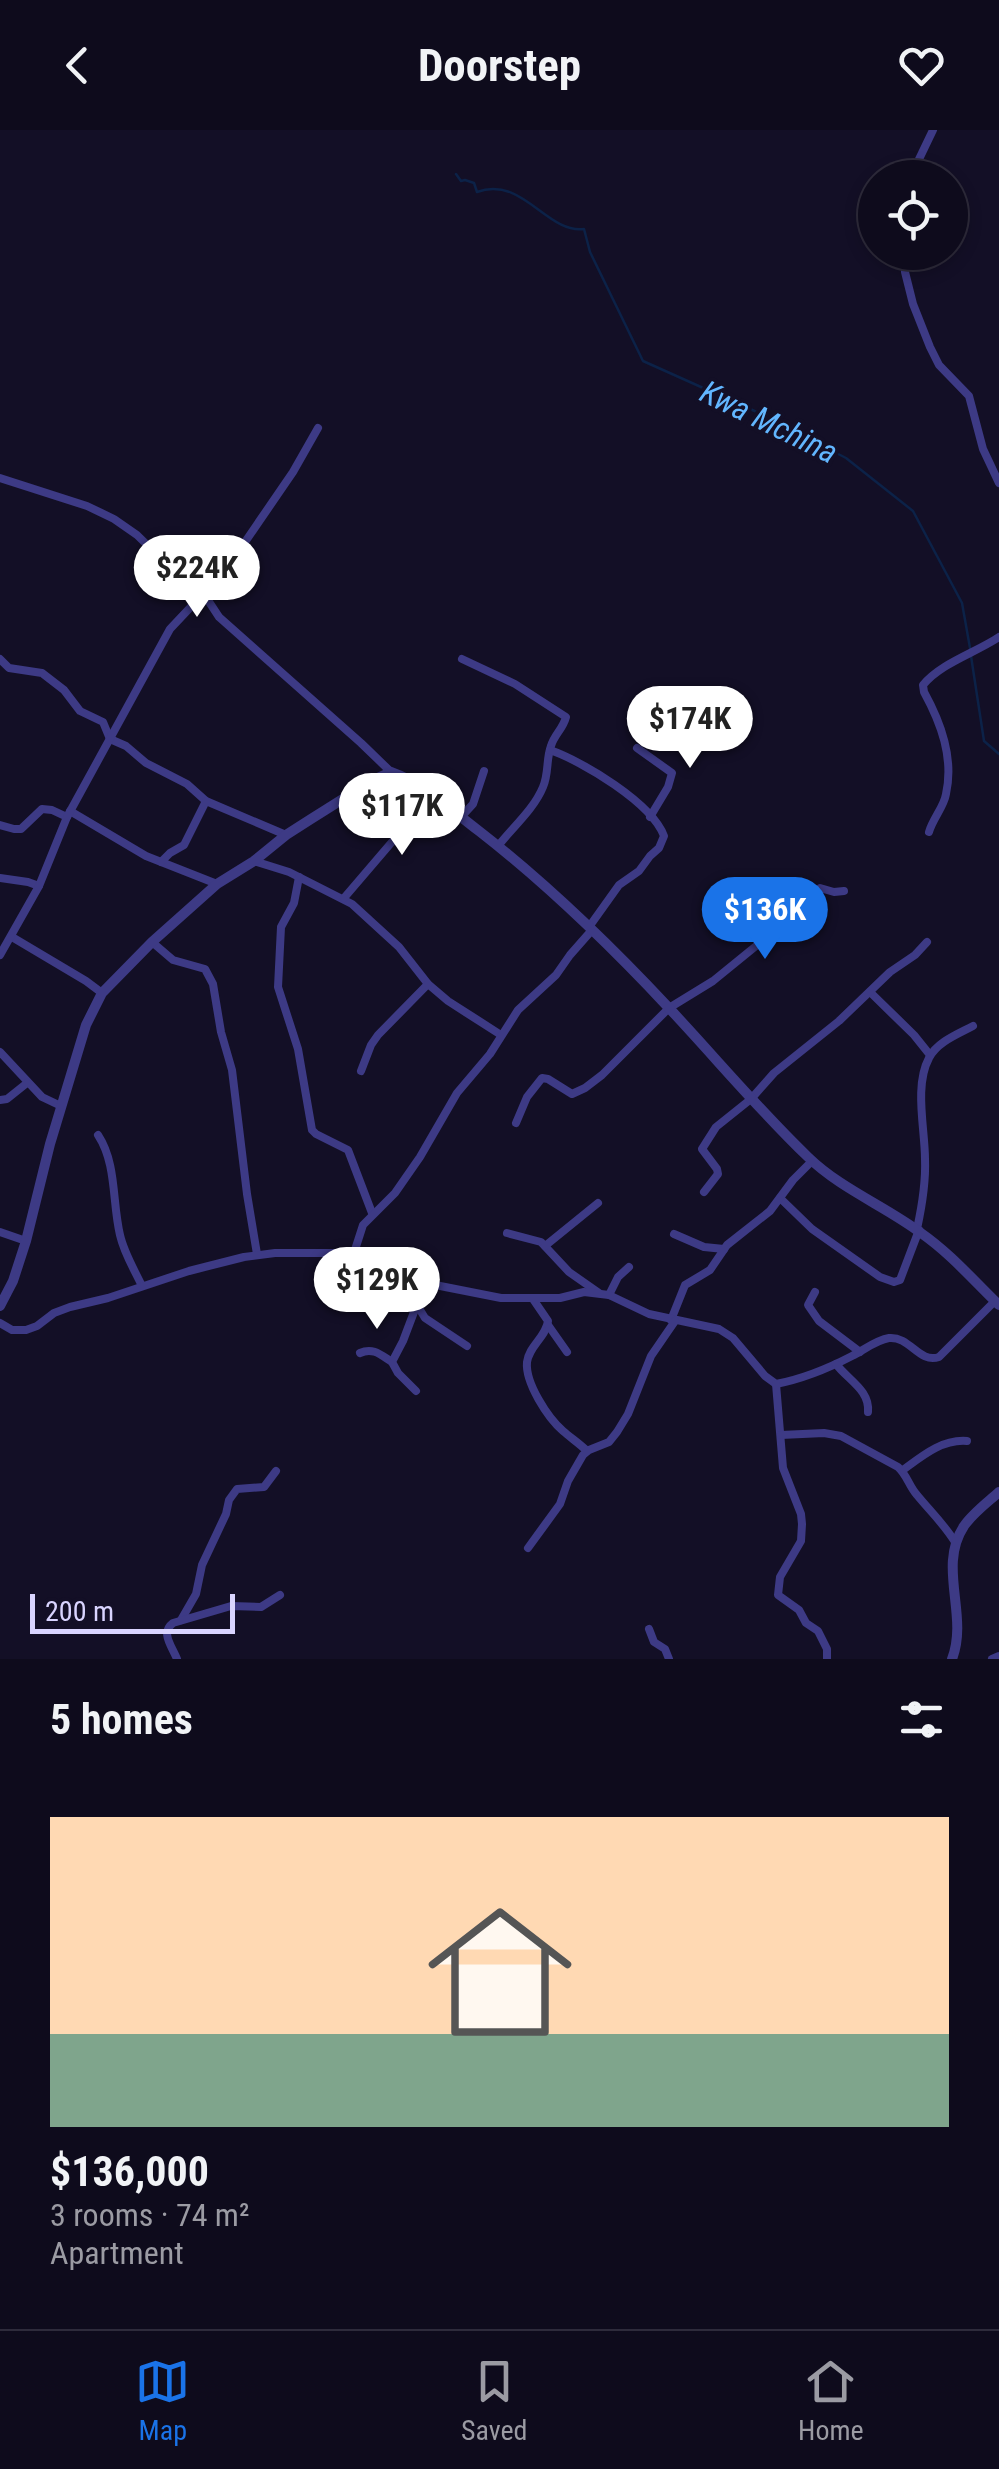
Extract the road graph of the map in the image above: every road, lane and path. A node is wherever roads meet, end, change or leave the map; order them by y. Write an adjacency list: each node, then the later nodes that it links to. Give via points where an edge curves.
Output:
1 (932, 130): 2 (street)
2 (918, 160)
3 (906, 270): 6 (street, via 930,347 969,396)
4 (318, 428): 7 (street)
5 (0, 478): 7 (street, via 114,519)
6 (999, 483)
7 (205, 597): 11 (street, via 170,629); 15 (street, via 219,618)
8 (999, 636): 22 (street, via 923,685 944,734 948,767 946,798)
9 (462, 659): 13 (street, via 564,714)
10 (0, 660): 11 (street, via 8,668 42,673 80,711 103,722)
11 (110, 738): 17 (street); 18 (street)
12 (637, 748): 20 (street, via 672,773)
13 (550, 750): 20 (street, via 600,775); 24 (street, via 543,787)
14 (484, 770): 19 (street, via 474,804)
15 (391, 772): 16 (street); 23 (street)
16 (433, 794): 19 (street); 32 (street)
17 (206, 800): 23 (street); 26 (street, via 184,845)
18 (68, 814): 21 (street, via 42,809 21,829); 26 (street); 30 (street)
19 (461, 817): 24 (street)
20 (650, 817): 33 (street, via 662,831 662,844 619,885)
21 (0, 824)
22 (930, 832)
23 (286, 835): 25 (street)
24 (498, 846): 33 (street)
25 (254, 861): 28 (street); 29 (street)
26 (161, 862): 29 (street)
27 (0, 878): 30 (street)
28 (299, 878): 32 (street); 57 (street, via 281,927 278,988 298,1049 312,1130 348,1150)
29 (218, 884): 35 (street)
30 (40, 886): 34 (street)
31 (844, 891): 41 (street, via 818,889 791,900 756,946)
32 (344, 898): 38 (street, via 399,946)
33 (591, 929): 41 (street); 43 (street)
34 (12, 937): 37 (street); 40 (street)
35 (152, 942): 40 (street); 65 (street, via 173,960 206,969 213,984)
36 (927, 942): 39 (street)
37 (0, 955)
38 (428, 984): 43 (street); 46 (street, via 371,1044)
39 (870, 992): 45 (street); 48 (street)
40 (102, 993): 50 (street)
41 (669, 1008): 48 (street); 51 (street, via 585,1088 572,1094 542,1078)
42 (973, 1026): 45 (street)
43 (500, 1035): 57 (street, via 401,1184)
44 (0, 1052): 47 (street)
45 (930, 1055): 58 (street, via 922,1091 925,1175)
46 (361, 1071)
47 (27, 1083): 49 (street); 50 (street)
48 (750, 1099): 53 (street); 54 (street, via 702,1145 718,1172)
49 (0, 1100)
50 (61, 1106): 62 (street)
51 (516, 1123)
52 (98, 1135): 71 (street, via 120,1236)
53 (812, 1161): 55 (street); 58 (street)
54 (704, 1192)
55 (780, 1198): 58 (street, via 812,1229 894,1282); 64 (street)
56 (598, 1203): 63 (street)
57 (372, 1214): 66 (street)
58 (918, 1230): 74 (street)
59 (0, 1232): 62 (street)
60 (508, 1233): 63 (street)
61 (674, 1234): 64 (street)
62 (26, 1241): 69 (street)
63 (546, 1246): 73 (street)
64 (724, 1249): 78 (street, via 710,1270 685,1285)
65 (257, 1254): 66 (street); 71 (street)
66 (353, 1256): 70 (street)
67 (628, 1268): 73 (street)
68 (0, 1276): 69 (street)
69 (14, 1280): 76 (street)
70 (425, 1283): 75 (street); 77 (street)
71 (142, 1286): 79 (street, via 54,1313 26,1330)
72 (815, 1292): 83 (street, via 808,1304 812,1314)
73 (604, 1294): 75 (street); 78 (street)
74 (996, 1298): 83 (street, via 939,1358 926,1358 894,1338)
75 (533, 1299): 80 (street)
76 (0, 1306)
77 (417, 1306): 81 (street); 85 (street)
78 (673, 1320): 87 (street, via 727,1333); 92 (street, via 614,1438)
79 (0, 1323)
80 (548, 1325): 82 (street); 92 (street, via 527,1363 535,1394 561,1430)
81 (467, 1346)
82 (567, 1352)
83 (860, 1352): 86 (street)
84 (360, 1353): 85 (street, via 369,1350)
85 (392, 1362): 88 (street)
86 (836, 1364): 87 (street); 89 (street, via 866,1395)
87 (776, 1384): 90 (street)
88 (416, 1391)
89 (868, 1412)
90 (781, 1435): 93 (street, via 842,1436); 103 (street, via 802,1534 778,1595 818,1631)
91 (967, 1442): 93 (street, via 930,1450)
92 (588, 1451): 97 (street)
93 (903, 1470): 96 (street)
94 (276, 1471): 99 (street, via 264,1488 232,1494)
95 (999, 1492): 96 (street)
96 (955, 1542): 104 (street, via 958,1625)
97 (528, 1548)
98 (280, 1595): 99 (street, via 261,1606 230,1606)
99 (181, 1620): 101 (street, via 166,1634)
100 (650, 1629): 102 (street)
101 (177, 1659)
102 (669, 1659)
103 (827, 1659)
104 (952, 1659)

